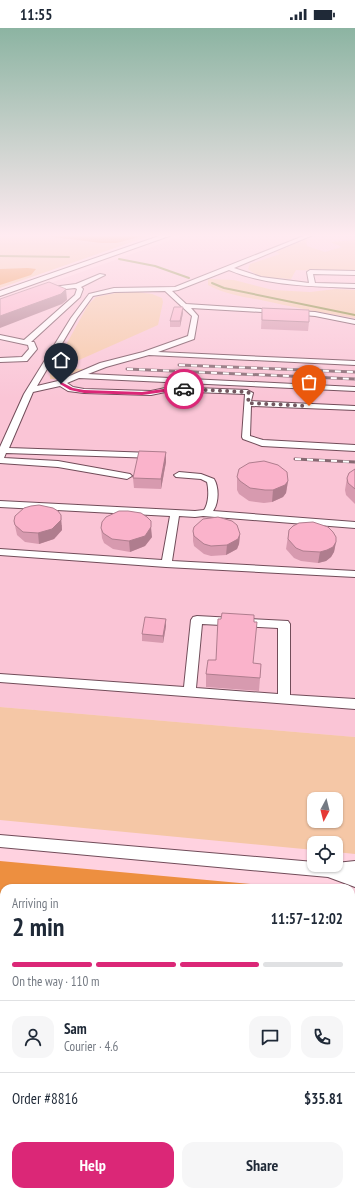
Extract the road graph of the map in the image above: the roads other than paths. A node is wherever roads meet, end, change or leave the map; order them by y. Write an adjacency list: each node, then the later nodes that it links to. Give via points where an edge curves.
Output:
1 (13, 290): 7 (main road)
2 (46, 290): 6 (street)
3 (80, 290): 11 (street, via 78,296)
4 (167, 290): 5 (street); 8 (street); 18 (street, via 114,290 91,295 74,318)
5 (171, 290)
6 (43, 291)
7 (0, 294)
8 (183, 306): 9 (street, via 316,314); 12 (street, via 195,316 191,337)
9 (355, 322)
10 (0, 337): 11 (street)
11 (25, 343): 13 (street, via 31,344 32,349 24,359)
12 (146, 354): 14 (street); 15 (street, via 103,365)
13 (0, 360)
14 (355, 363)
15 (80, 376): 16 (street); 17 (street)
16 (61, 384): 18 (street); 19 (street, via 84,392 142,393 170,389 247,392)
17 (355, 389)
18 (31, 390): 22 (street)
19 (248, 403): 20 (street); 21 (street, via 246,437 252,440 262,443)
20 (355, 408)
21 (355, 448)
22 (1, 455): 23 (street); 25 (street)
23 (157, 456)
24 (179, 475): 28 (street, via 208,478 211,481 212,506)
25 (128, 476)
26 (0, 504): 27 (street)
27 (175, 513): 28 (street); 31 (street)
28 (205, 513): 29 (street)
29 (355, 524)
30 (0, 552): 31 (street)
31 (166, 564): 32 (street)
32 (355, 574)
33 (0, 678): 34 (street)
34 (189, 692): 35 (street); 35 (street, via 197,620 284,624)
35 (284, 699): 36 (street)
36 (355, 704)
37 (0, 841): 38 (street)
38 (307, 868)
39 (355, 868): 40 (street)
40 (343, 869)
41 (333, 872): 42 (street)
42 (355, 880)

